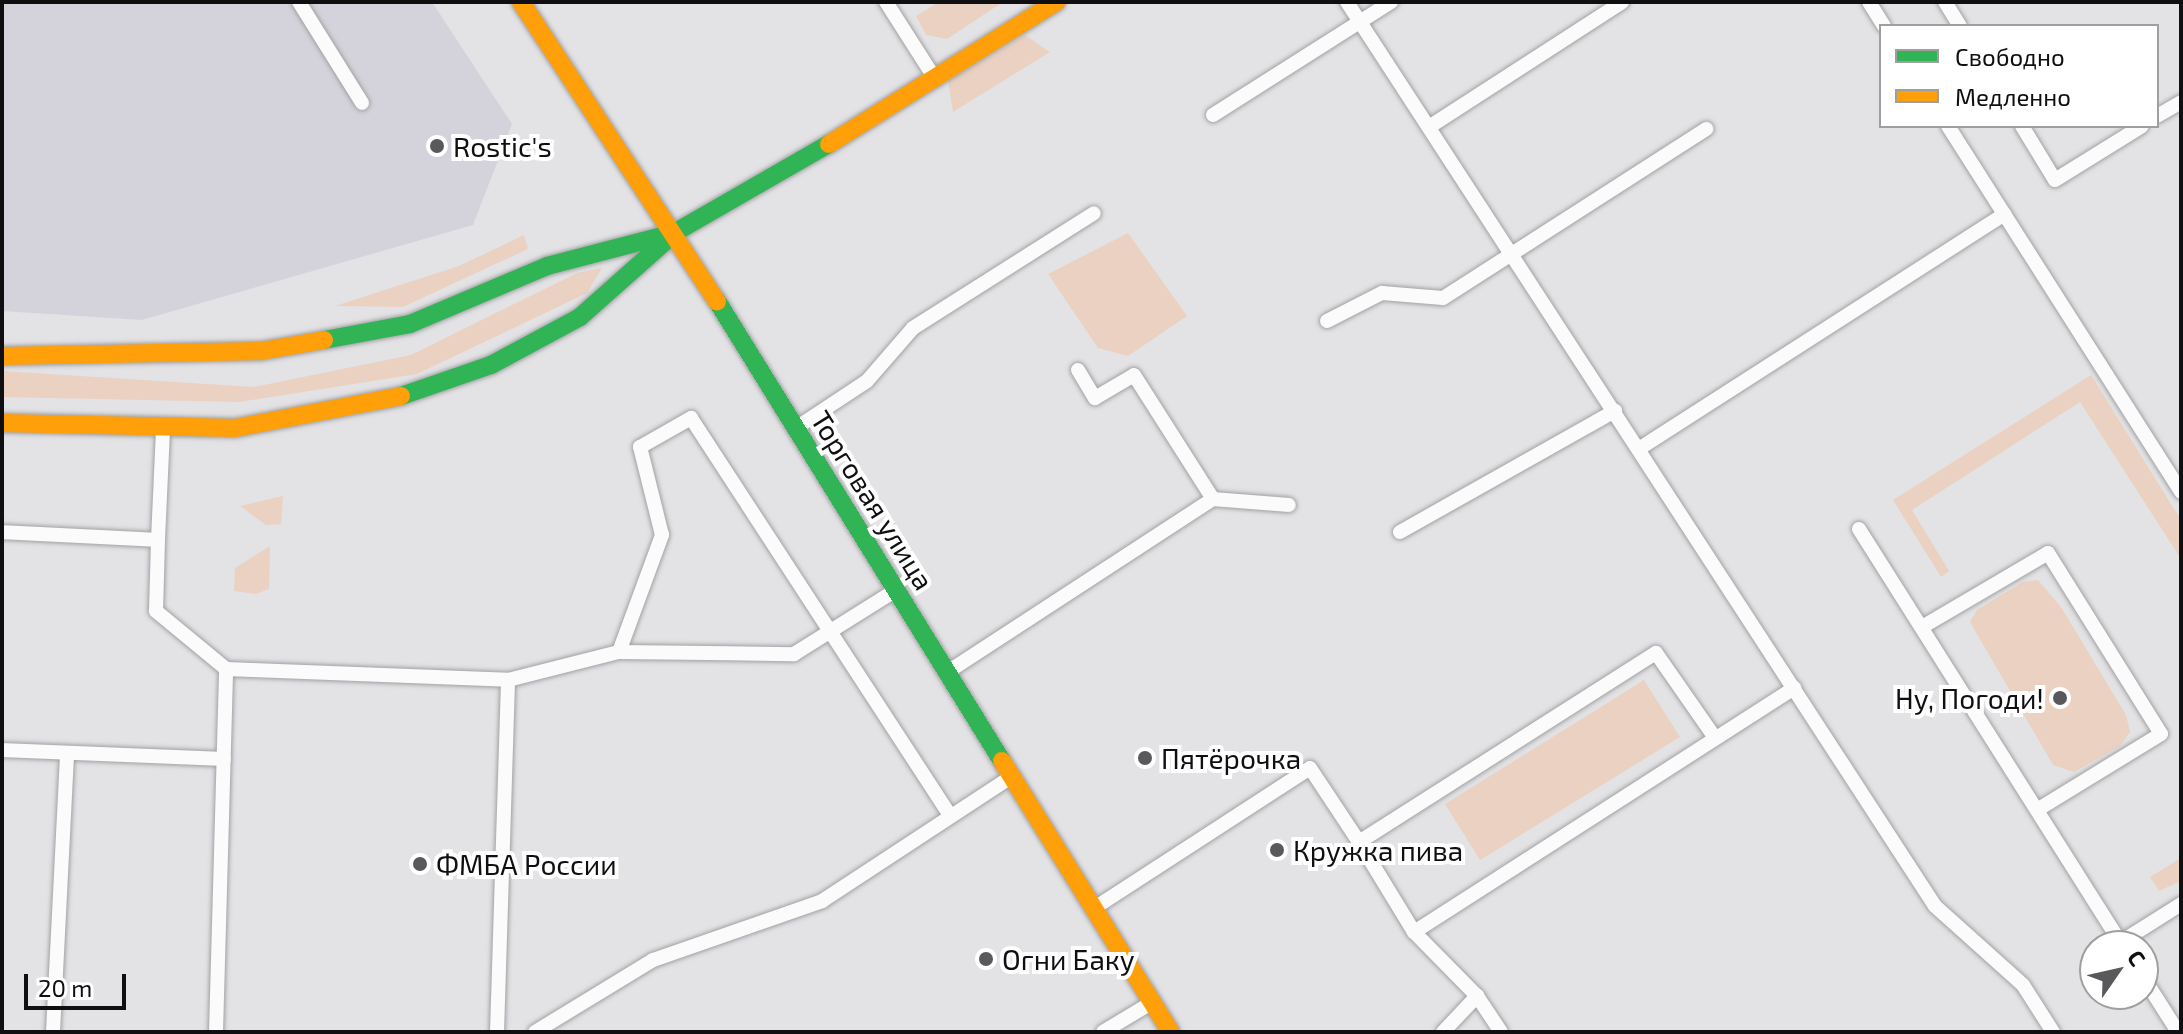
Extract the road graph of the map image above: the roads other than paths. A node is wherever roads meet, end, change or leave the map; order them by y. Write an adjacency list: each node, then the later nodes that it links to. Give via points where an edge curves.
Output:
1 (299, 2): 15 (lane)
2 (521, 2): 25 (street, Торговая улица)
3 (886, 2): 13 (lane)
4 (1056, 2): 13 (street)
5 (1347, 2): 10 (lane)
6 (1391, 2): 10 (lane)
7 (1622, 2): 18 (lane)
8 (1869, 2): 11 (lane)
9 (1945, 2): 12 (lane)
10 (1360, 22): 16 (lane); 18 (lane)
11 (1883, 24)
12 (1959, 24)
13 (934, 77): 25 (street, via 750,193)
14 (2181, 102): 17 (lane)
15 (362, 103)
16 (1213, 115)
17 (2159, 115)
18 (1429, 127): 26 (lane)
19 (1949, 128): 24 (lane)
20 (2023, 128): 21 (lane, via 2055,180)
21 (2139, 128)
22 (1706, 129): 26 (lane)
23 (1094, 213): 32 (lane, via 913,328 867,381)
24 (2004, 214): 34 (lane); 35 (lane)
25 (674, 233): 28 (street, via 547,266 410,324 291,346); 32 (street, Торговая улица); 33 (street, via 580,317 491,365 417,393 235,428)
26 (1512, 254): 27 (lane, via 1443,298 1382,293); 30 (lane)
27 (1327, 321)
28 (2, 356)
29 (1078, 370): 36 (lane, via 1095,398 1134,375)
30 (1615, 411): 34 (lane); 40 (lane)
31 (2, 423): 33 (street)
32 (795, 428): 42 (street, Торговая улица)
33 (163, 429): 41 (lane)
34 (1640, 448): 49 (lane)
35 (2181, 492)
36 (1213, 499): 37 (lane); 47 (lane)
37 (1289, 505)
38 (1859, 529): 43 (lane)
39 (2, 532): 41 (lane)
40 (1400, 532)
41 (158, 540): 46 (lane, via 156,611)
42 (896, 590): 44 (lane); 47 (street, Торговая улица)
43 (1922, 627): 55 (lane); 55 (lane, via 2048,553 2161,734)
44 (831, 631): 45 (lane, via 794,654); 45 (lane, via 691,418 640,447 662,535); 56 (lane)
45 (619, 652): 48 (lane)
46 (226, 669): 48 (lane); 53 (lane)
47 (948, 671): 54 (street, Торговая улица)
48 (508, 680): 68 (lane)
49 (1794, 688): 50 (lane); 74 (lane, via 1935,906 2023,985)
50 (1715, 738): 57 (lane, via 1656,653); 62 (lane)
51 (2, 750): 52 (lane)
52 (67, 753): 53 (lane); 66 (lane)
53 (224, 759): 67 (lane)
54 (1012, 776): 56 (lane); 59 (street, Торговая улица)
55 (2037, 810): 60 (lane)
56 (950, 815): 69 (lane, via 822,901 653,960)
57 (1359, 842): 59 (lane, via 1310,768); 62 (lane)
58 (2181, 904): 61 (lane)
59 (1094, 908): 64 (street, Торговая улица)
60 (2113, 930)
61 (2143, 930)
62 (1414, 932): 63 (lane)
63 (1477, 996): 72 (lane); 73 (lane)
64 (1152, 1002): 70 (lane); 71 (street, Торговая улица)
65 (2159, 1002): 75 (lane)
66 (53, 1032)
67 (216, 1032)
68 (497, 1032)
69 (535, 1032)
70 (1103, 1032)
71 (1171, 1032)
72 (1443, 1032)
73 (1501, 1032)
74 (2053, 1032)
75 (2178, 1032)

